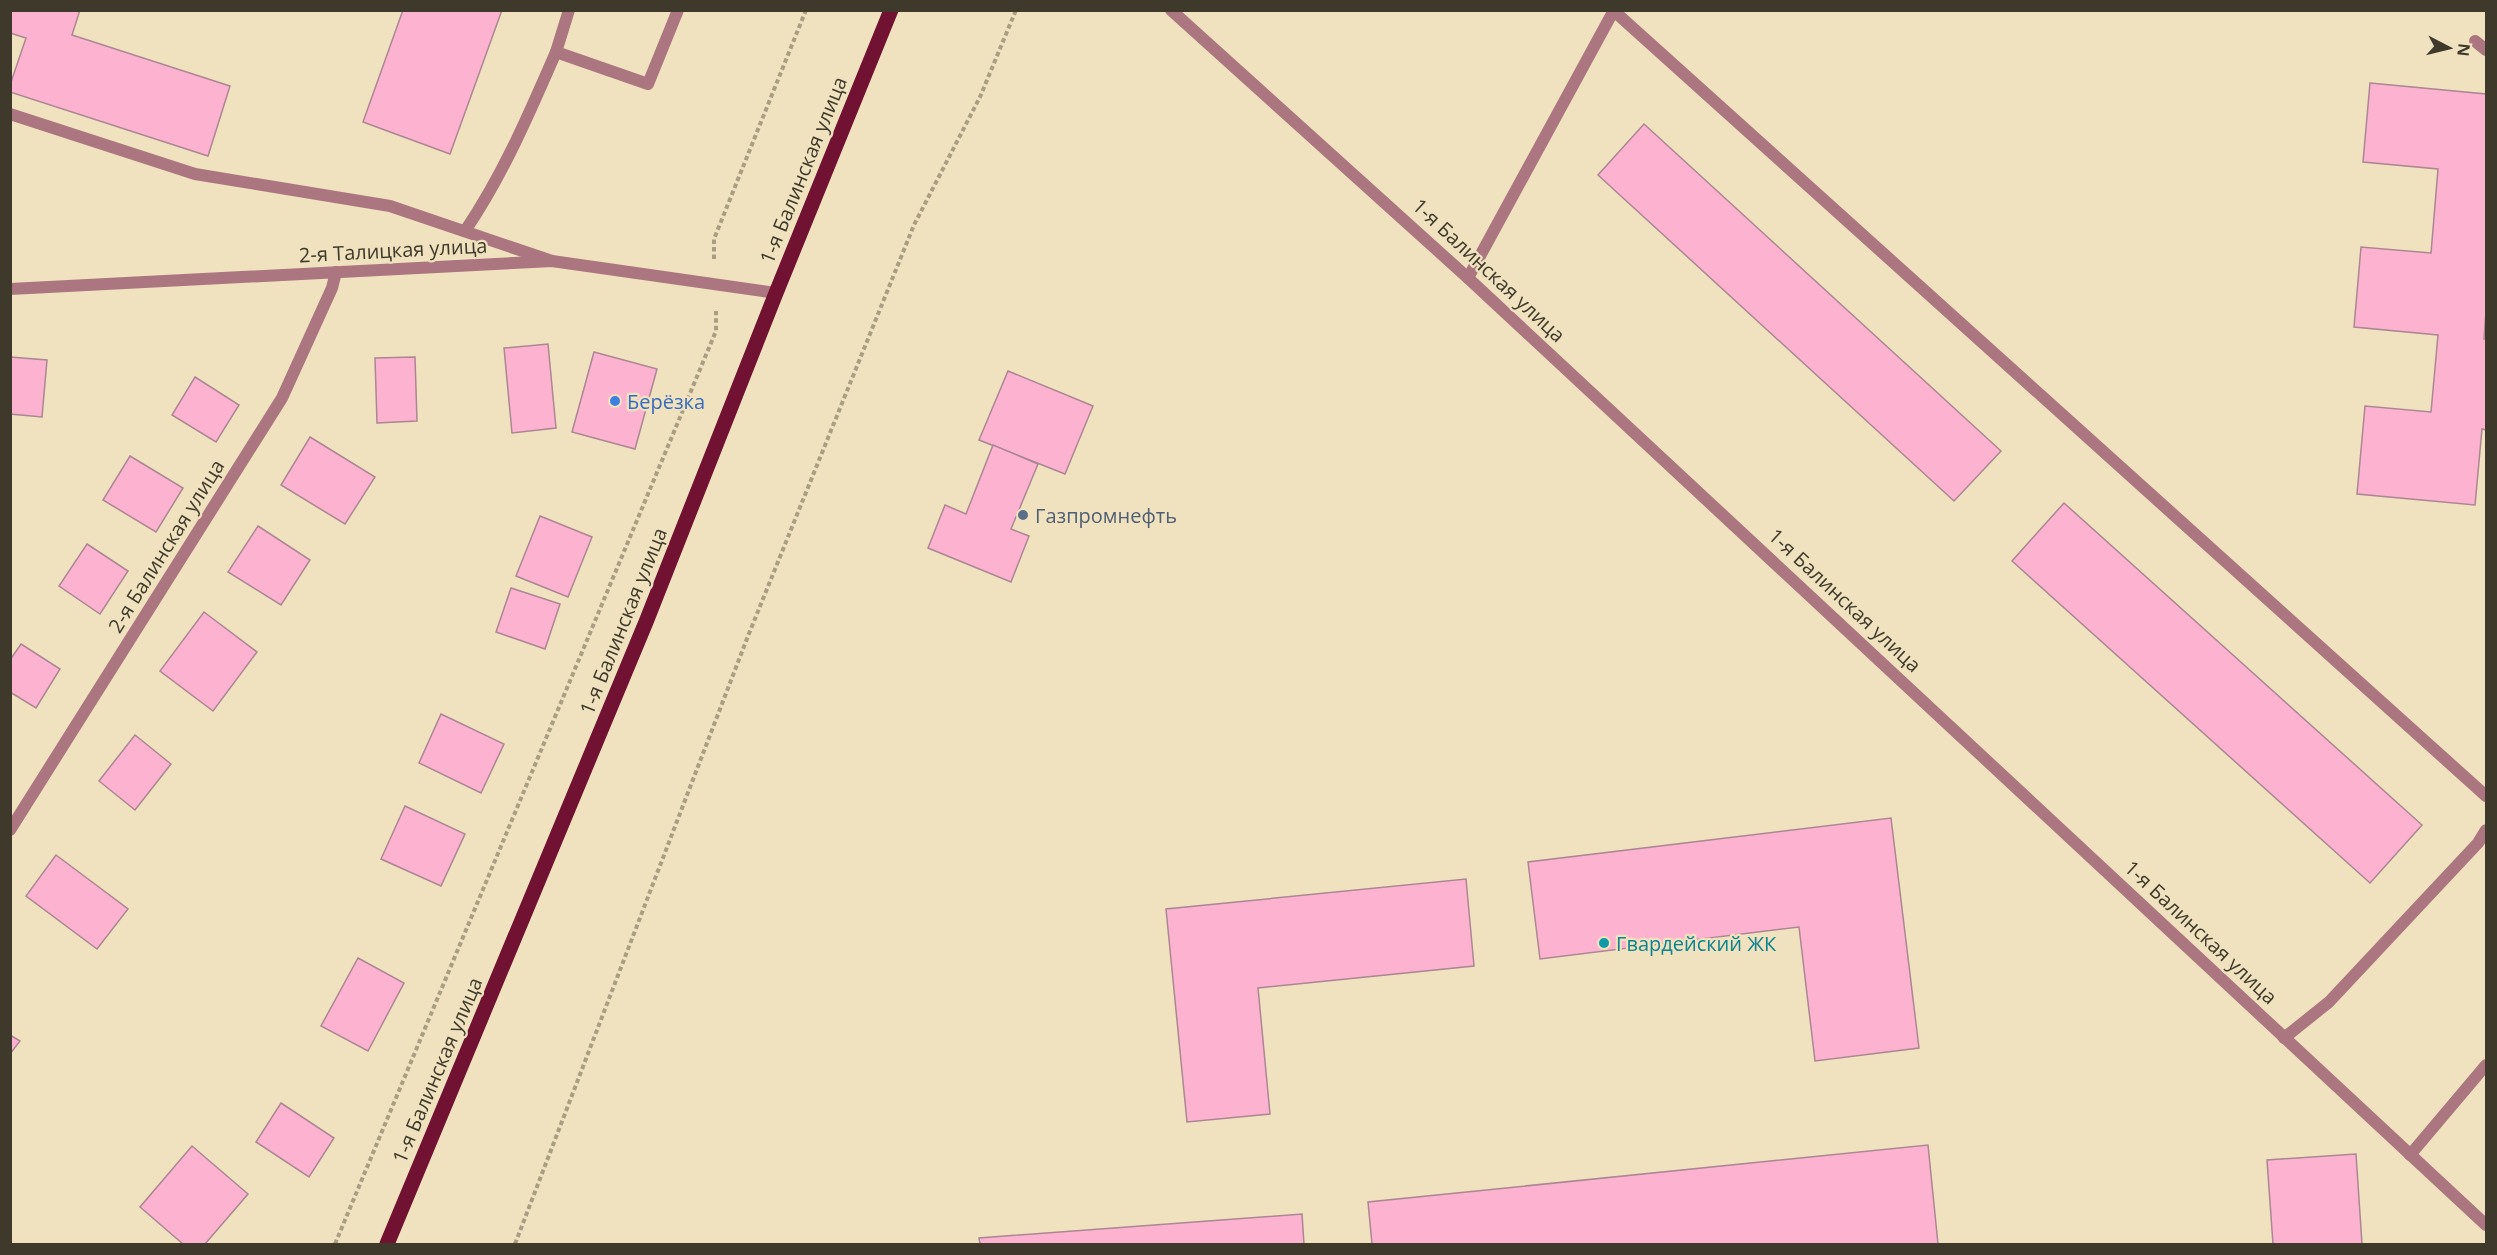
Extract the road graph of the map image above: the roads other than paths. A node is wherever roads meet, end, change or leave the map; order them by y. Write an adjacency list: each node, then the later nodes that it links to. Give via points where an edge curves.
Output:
1 (568, 10): 8 (street)
2 (678, 10): 8 (street, via 648,84)
3 (891, 10): 15 (main road, 1-я Балинская улица)
4 (1171, 10): 13 (street, 1-я Балинская улица)
5 (1614, 11): 13 (street); 16 (street)
6 (2475, 41): 7 (street)
7 (2487, 50)
8 (556, 52): 10 (street, via 489,195)
9 (10, 114): 10 (street, via 195,174 390,206)
10 (465, 231): 11 (street)
11 (552, 261): 12 (street, 2-я Талицкая улица); 15 (street, 2-я Талицкая улица)
12 (336, 272): 14 (street, 2-я Талицкая улица); 17 (street, 2-я Балинская улица, via 282,398)
13 (1468, 278): 19 (street, 1-я Балинская улица)
14 (10, 289)
15 (776, 293): 23 (main road, 1-я Балинская улица, via 646,622)
16 (2487, 796)
17 (10, 830)
18 (2487, 830): 19 (street, via 2329,1002)
19 (2284, 1038): 21 (street, 1-я Балинская улица)
20 (2487, 1065): 21 (street)
21 (2410, 1155): 22 (street, 1-я Балинская улица)
22 (2487, 1225)
23 (387, 1245)

